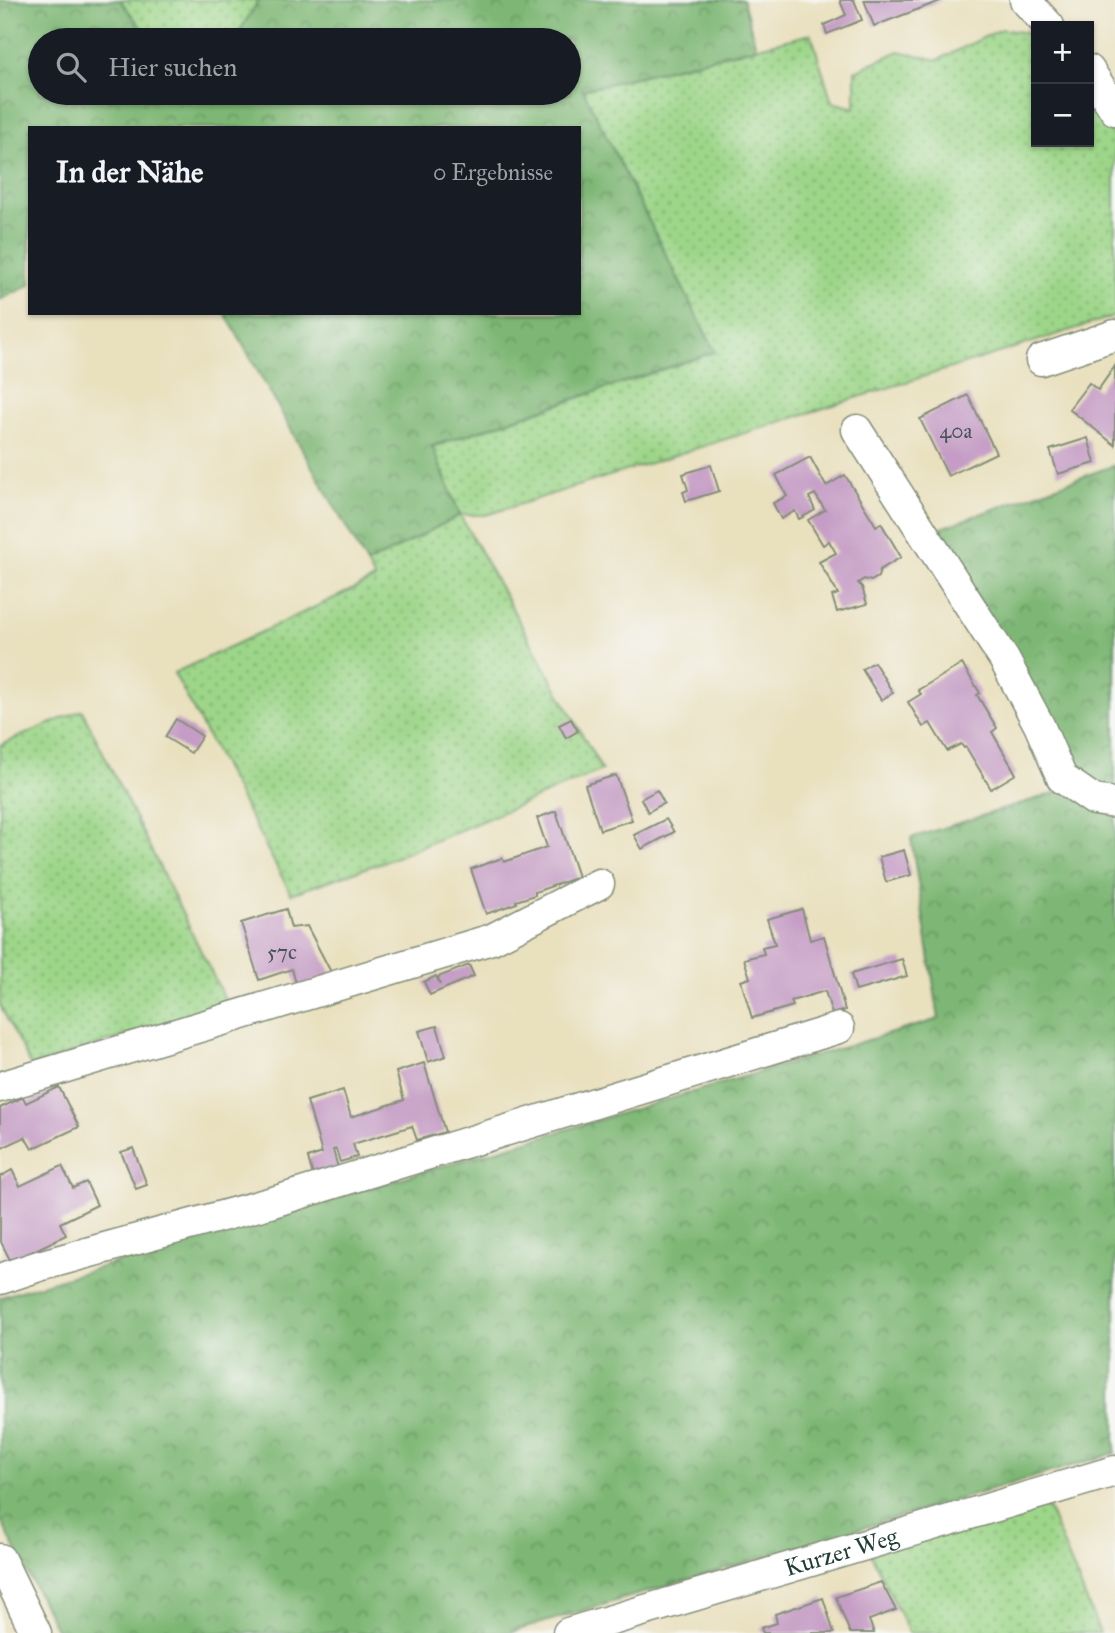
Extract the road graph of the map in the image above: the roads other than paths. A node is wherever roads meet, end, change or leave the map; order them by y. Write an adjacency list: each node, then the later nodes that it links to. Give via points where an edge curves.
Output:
1 (1025, 0): 2 (street)
2 (1044, 21)
3 (1094, 78): 4 (street)
4 (1115, 110)
5 (1115, 335): 6 (street)
6 (1041, 360)
7 (857, 430): 8 (street, via 1004,659 1062,778 1094,800)
8 (1115, 803)
9 (599, 884): 11 (street, via 492,939)
10 (839, 1028): 12 (street, via 273,1202)
11 (0, 1087)
12 (0, 1279)
13 (1115, 1471): 16 (street, Kurzer Weg)
14 (0, 1559): 15 (street)
15 (36, 1633)
16 (568, 1633)

